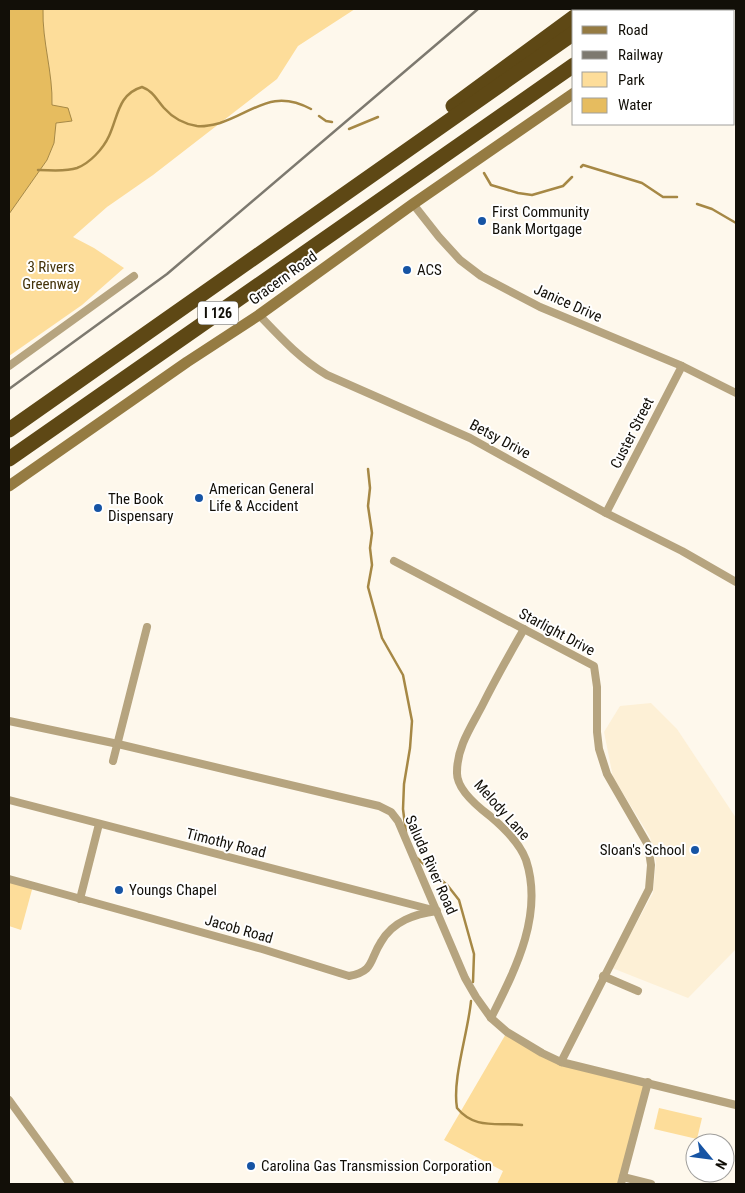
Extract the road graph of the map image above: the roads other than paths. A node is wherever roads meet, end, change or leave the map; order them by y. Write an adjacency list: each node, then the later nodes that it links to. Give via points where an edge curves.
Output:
1 (572, 18): 6 (highway, via 377,161)
2 (572, 34): 6 (highway, I 126)
3 (572, 66): 13 (highway, I 126)
4 (572, 94): 5 (street, Gracern Road)
5 (413, 204): 8 (street, Gracern Road); 10 (street, Janice Drive, via 460,260 481,276 540,307)
6 (247, 263): 12 (highway, I 126)
7 (134, 276): 9 (street)
8 (258, 315): 14 (street, Gracern Road); 15 (street, Betsy Drive, via 295,353 327,375 470,438)
9 (9, 366)
10 (682, 366): 11 (street, Janice Drive); 15 (street, Custer Street)
11 (736, 393)
12 (9, 430)
13 (9, 459)
14 (9, 486)
15 (606, 513): 17 (street, Betsy Drive)
16 (394, 561): 19 (street, Starlight Drive)
17 (736, 582)
18 (147, 627): 21 (street)
19 (524, 629): 28 (street, Starlight Drive, via 594,666 599,749 607,774 648,845 651,865 649,889); 30 (street, Melody Lane, via 461,746 456,774 474,804 497,822 519,846 526,859 530,880 531,909 526,938 515,969)
20 (9, 720): 21 (street, Saluda River Road)
21 (118, 744): 22 (street); 27 (street, Saluda River Road, via 379,806 391,812 398,821)
22 (113, 761)
23 (9, 800): 24 (street, Timothy Road)
24 (99, 824): 26 (street); 27 (street, Timothy Road)
25 (9, 879): 26 (street, Jacob Road)
26 (80, 900): 27 (street, Jacob Road, via 349,976 361,974 369,967 381,941 401,922 418,914)
27 (437, 911): 30 (street, Saluda River Road, via 465,978)
28 (604, 976): 29 (street); 31 (street, Starlight Drive)
29 (638, 991)
30 (490, 1018): 31 (street, Saluda River Road, via 525,1044)
31 (561, 1062): 32 (street, Saluda River Road)
32 (648, 1082): 34 (street, Saluda River Road); 35 (street)
33 (9, 1100): 36 (street)
34 (736, 1105)
35 (622, 1181): 37 (street)
36 (70, 1184)
37 (651, 1184)

